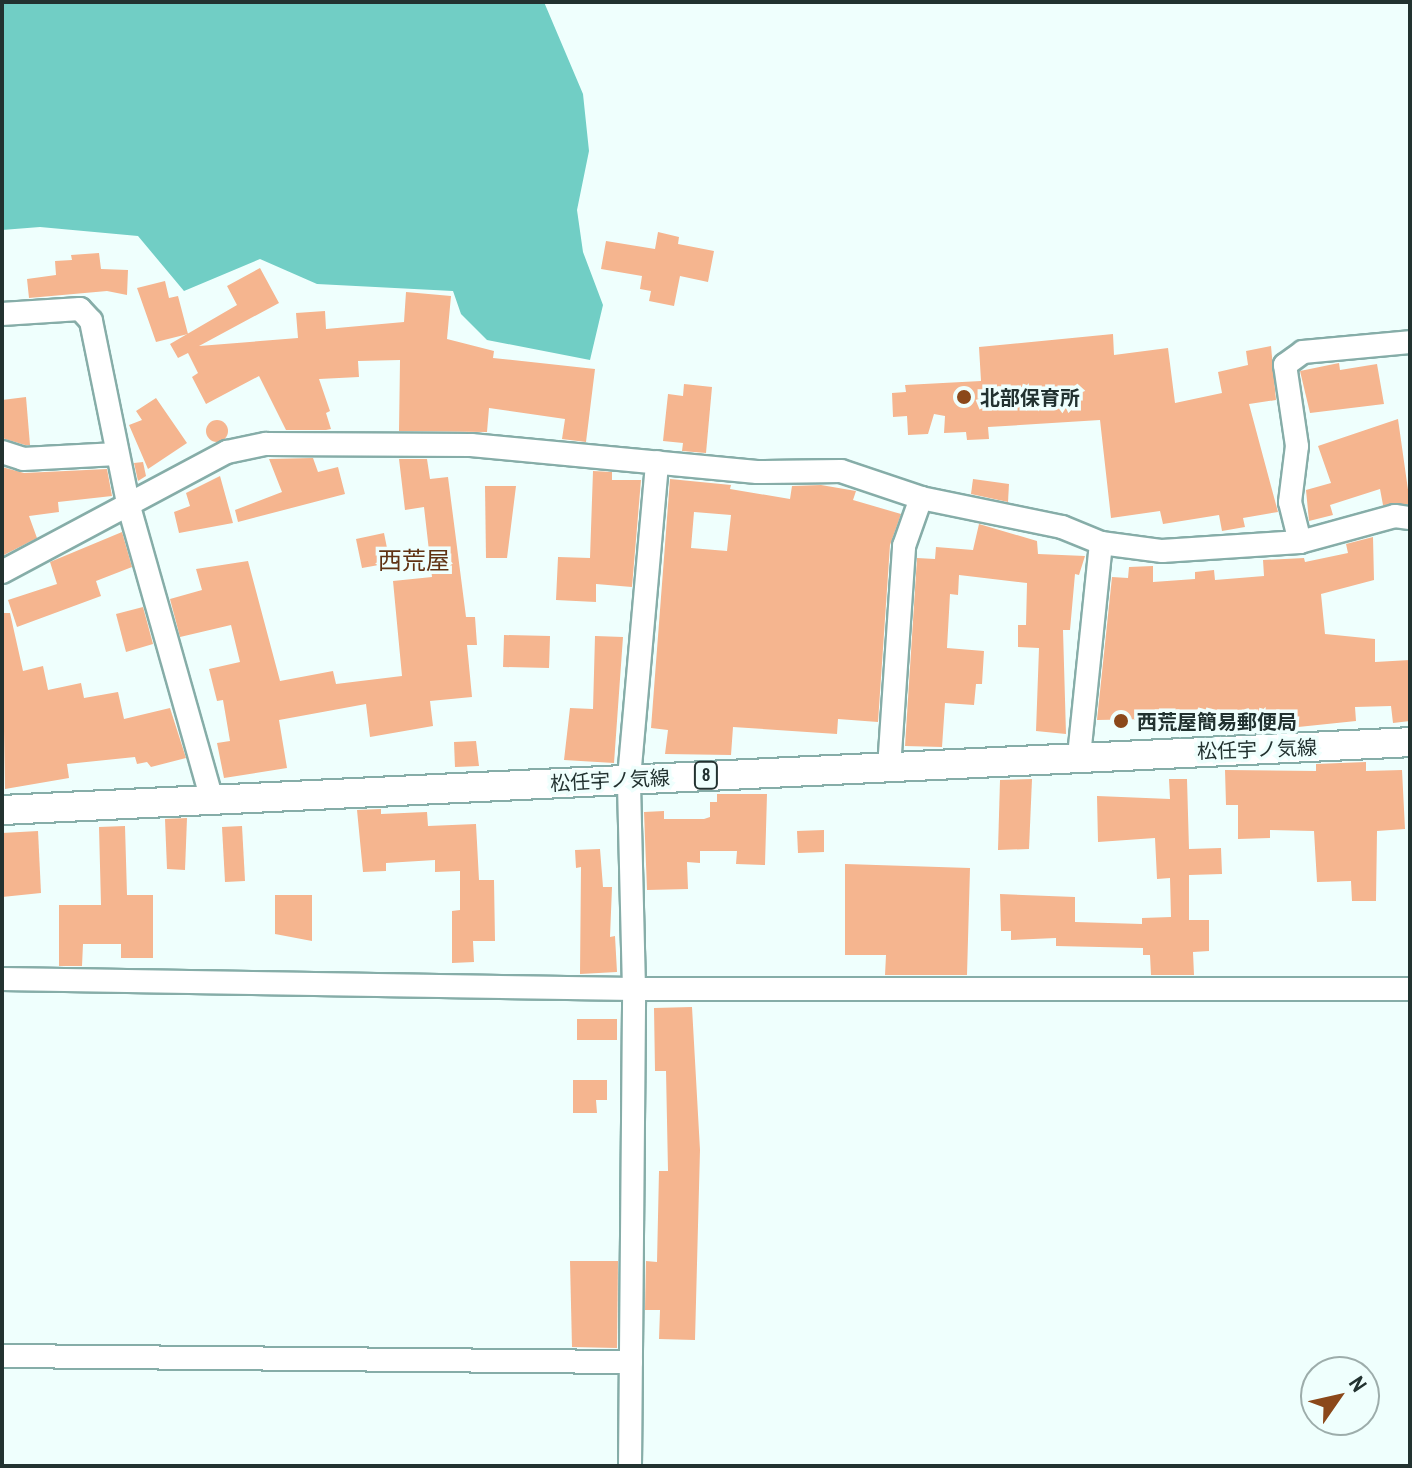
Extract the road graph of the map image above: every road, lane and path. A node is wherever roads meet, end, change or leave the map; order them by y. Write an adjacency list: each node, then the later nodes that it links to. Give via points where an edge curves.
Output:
1 (2, 314): 4 (street, via 80,309 91,321)
2 (1410, 342): 9 (street, via 1303,352 1285,365 1297,446 1290,502)
3 (2, 452): 4 (street, via 23,459)
4 (117, 454): 7 (street)
5 (657, 462): 6 (street, via 757,472 841,471); 7 (street, via 471,445 266,444 227,452); 15 (street)
6 (921, 498): 10 (street, via 1062,527); 14 (street, via 904,546)
7 (128, 503): 11 (street); 16 (street)
8 (1410, 518): 9 (street, via 1395,516)
9 (1300, 542): 10 (street, via 1162,551)
10 (1101, 543): 13 (street)
11 (2, 572)
12 (1410, 742): 13 (main road, 松任宇ノ気線 / 8)
13 (1079, 756): 14 (main road, 松任宇ノ気線 / 8)
14 (889, 768): 15 (main road, 松任宇ノ気線 / 8)
15 (629, 778): 16 (main road, 松任宇ノ気線 / 8); 19 (street)
16 (212, 800): 17 (main road, 松任宇ノ気線 / 8)
17 (2, 810)
18 (2, 979): 19 (street)
19 (634, 989): 20 (street); 22 (street)
20 (1410, 989)
21 (2, 1356): 22 (street)
22 (631, 1362): 23 (street)
23 (630, 1466)

